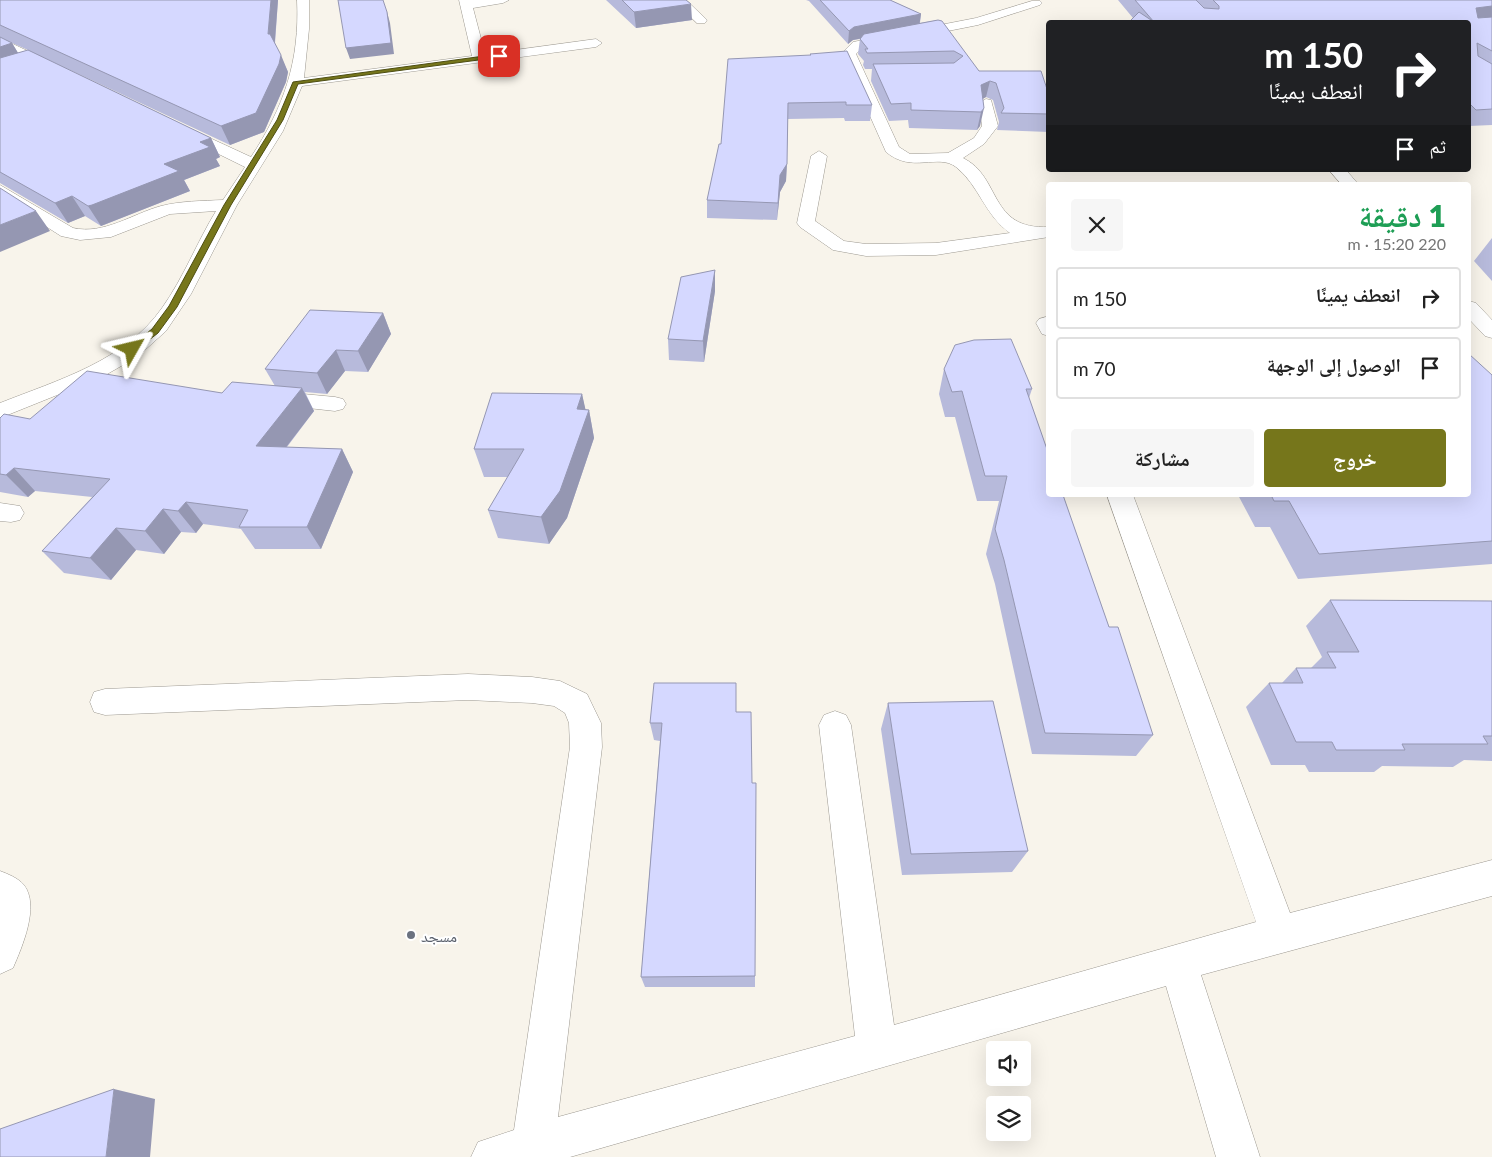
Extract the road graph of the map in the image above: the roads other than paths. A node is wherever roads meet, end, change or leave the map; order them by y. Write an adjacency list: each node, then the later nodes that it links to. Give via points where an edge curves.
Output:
1 (303, 0): 15 (street)
2 (503, 0): 4 (street)
3 (679, 0): 6 (street)
4 (466, 2): 9 (street)
5 (1036, 3): 13 (street, via 978,21 858,45 849,53)
6 (701, 20)
7 (0, 42): 10 (street)
8 (596, 43): 9 (street)
9 (479, 58): 15 (street)
10 (39, 62): 11 (street); 12 (street)
11 (23, 66)
12 (66, 75)
13 (859, 75): 14 (street); 19 (street, via 898,156 913,161)
14 (878, 75)
15 (296, 83): 20 (street, via 280,120)
16 (986, 103): 19 (street, via 990,126 979,141)
17 (164, 122): 20 (street)
18 (818, 156): 23 (street, via 806,223 839,246 866,250 936,249)
19 (949, 159): 23 (street, via 966,169 1004,221)
20 (254, 165): 22 (street)
21 (0, 190): 22 (street, via 78,236 108,232 166,210)
22 (227, 205): 26 (street, via 173,307 155,331 129,351)
23 (1041, 234)
24 (1471, 310): 25 (street)
25 (1492, 332)
26 (78, 381): 27 (street); 30 (street)
27 (118, 384)
28 (246, 396): 29 (street)
29 (335, 404)
30 (0, 411)
31 (1121, 497): 36 (street)
32 (105, 702): 40 (street, via 468,687 560,694 576,704 585,723 586,747)
33 (835, 725): 39 (street)
34 (1492, 878): 36 (street)
35 (0, 889): 37 (street, via 11,898 12,914 10,932)
36 (1279, 934): 38 (street)
37 (0, 955)
38 (1178, 964): 39 (street); 42 (street)
39 (877, 1050): 40 (street)
40 (533, 1146): 41 (street)
41 (493, 1157)
42 (1238, 1157)

